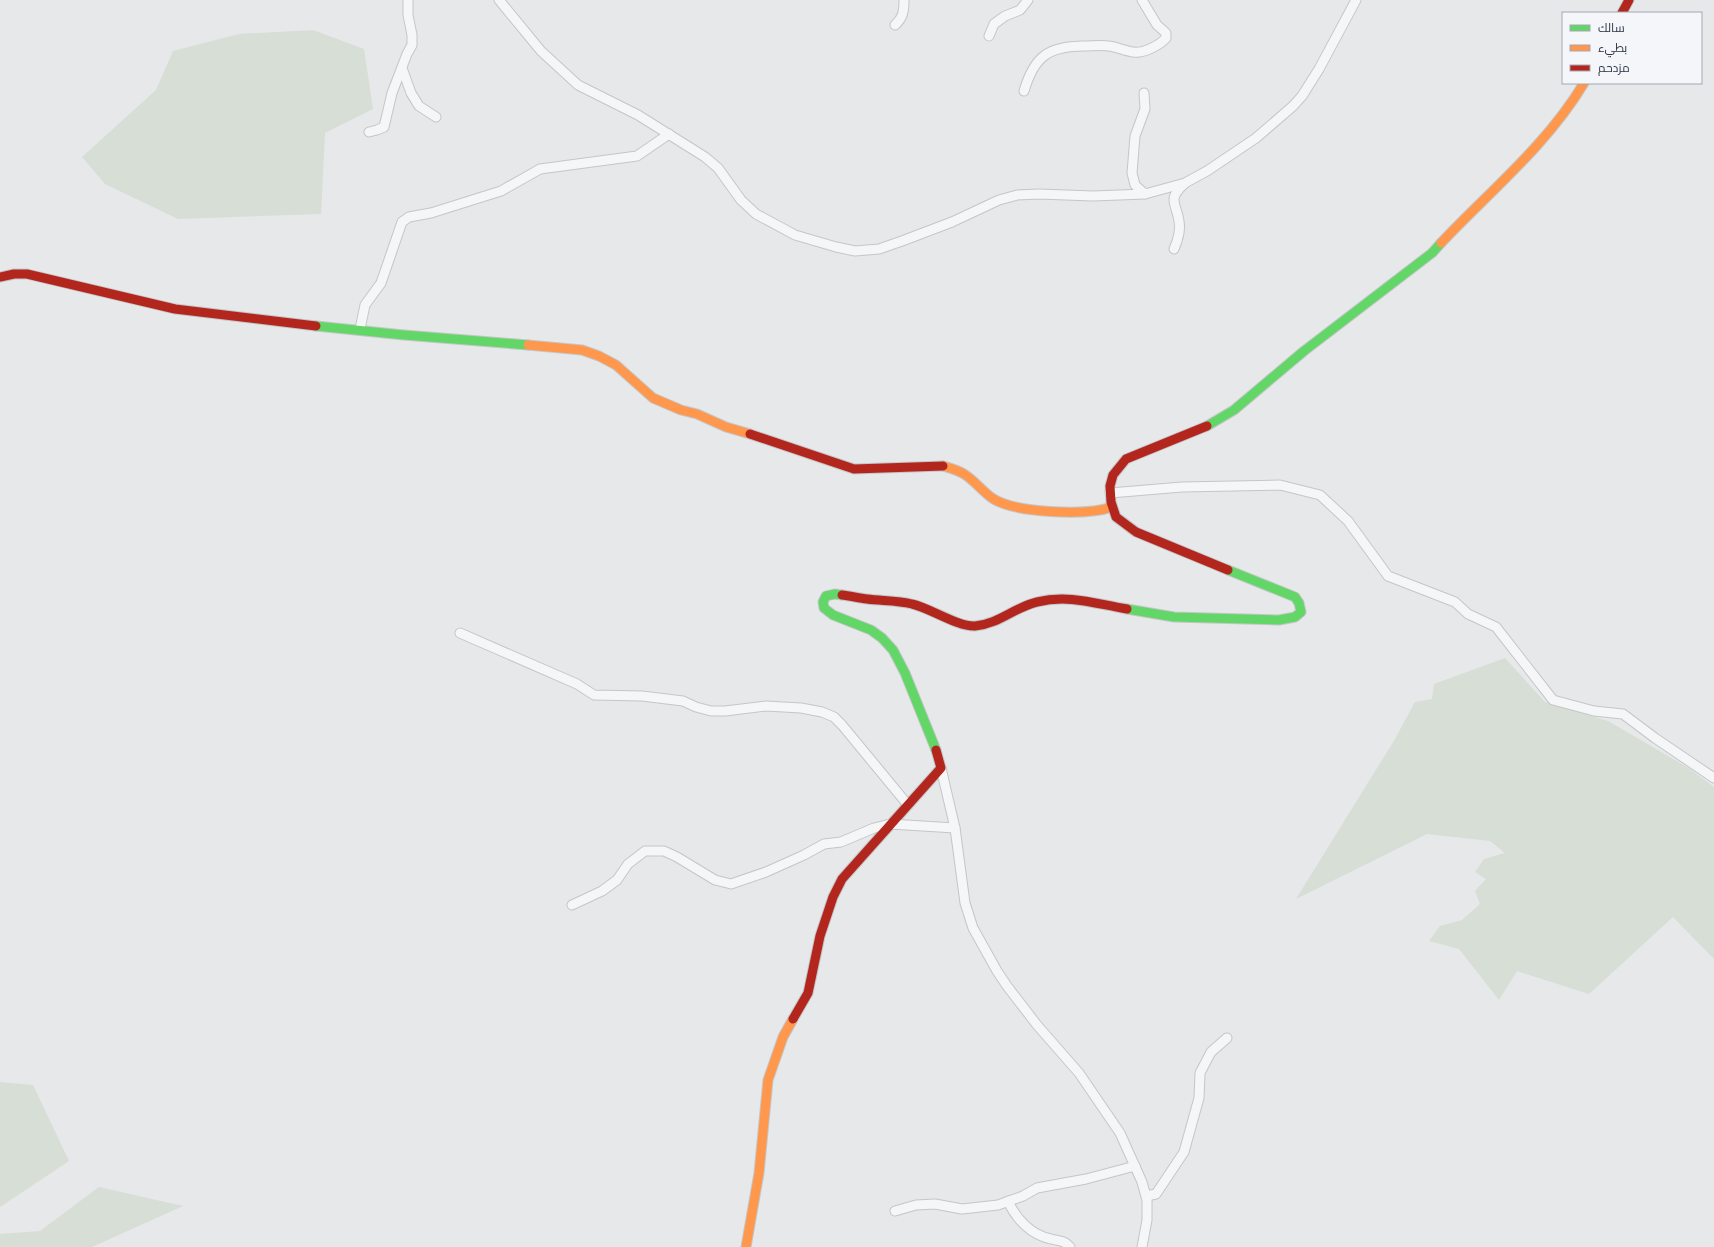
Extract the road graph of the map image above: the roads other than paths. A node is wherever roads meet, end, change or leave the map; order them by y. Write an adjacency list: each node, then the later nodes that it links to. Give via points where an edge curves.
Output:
1 (408, 0): 11 (street, via 413,41)
2 (499, 0): 17 (street, via 542,51 578,85 638,115)
3 (904, 0): 9 (street, via 903,13)
4 (1028, 0): 10 (street, via 1020,10 994,24)
5 (1142, 0): 13 (street, via 1156,25 1166,33 1166,38 1160,43 1134,53 1108,46 1074,46 1048,52 1032,71)
6 (1356, 0): 18 (street, via 1319,69 1293,106 1256,138 1207,171)
7 (1629, 0): 8 (street)
8 (1623, 12)
9 (895, 25)
10 (989, 36)
11 (402, 68): 15 (street, via 419,106); 16 (street, via 392,93 384,127)
12 (1583, 84): 23 (street, via 1571,105 1535,149 1432,253 1234,410 1202,428 1126,460 1113,475)
13 (1024, 91)
14 (1144, 93): 19 (street, via 1145,109 1136,136 1132,172 1135,185)
15 (436, 118)
16 (368, 132)
17 (669, 134): 19 (street, via 718,168 741,200 756,214 795,235 855,251 879,249 1017,195); 22 (street, via 637,156 540,169 501,190 431,213 409,217 402,222 381,283 365,304)
18 (1185, 182): 19 (street); 20 (street, via 1173,198 1180,230)
19 (1145, 194)
20 (1174, 249)
21 (0, 277): 22 (street, via 27,274 175,309)
22 (360, 329): 24 (street, via 411,336 582,350 616,366 653,398 664,403 854,469 943,466 963,473 992,498 1008,506 1074,513 1100,511)
23 (1110, 493): 24 (street); 27 (street, via 1182,487 1280,485 1320,495 1348,521 1388,576 1455,602 1468,614 1496,627 1553,700 1594,711 1623,714)
24 (1112, 507): 26 (street, via 1116,517 1136,532 1294,597 1301,607 1300,614 1291,620 1195,619 1063,598 1036,602 990,624 973,626 901,601 835,594 826,596 823,602 825,610 873,632 893,649 937,747)
25 (460, 633): 28 (street, via 577,684 594,695 642,696 683,701 696,708 711,711 766,706 822,712 834,717 842,725)
26 (941, 768): 28 (street); 30 (street)
27 (1714, 778)
28 (908, 805): 29 (street)
29 (890, 824): 30 (street); 31 (street, via 841,842 824,844 766,872 731,884 714,880 664,851 645,851 628,864 617,880 602,891); 37 (street, via 842,878 820,936 808,993 783,1037 775,1058 768,1080 759,1173)
30 (955, 828): 33 (street, via 968,916 997,972 1037,1025 1079,1073 1109,1115)
31 (572, 905)
32 (1227, 1038): 34 (street, via 1211,1052 1200,1073 1199,1098 1184,1152 1156,1194)
33 (1135, 1166): 34 (street); 35 (street, via 1037,1188)
34 (1146, 1196): 39 (street, via 1148,1210)
35 (1008, 1201): 36 (street, via 998,1205 962,1209 935,1204 916,1205); 38 (street, via 1022,1224)
36 (895, 1211)
37 (746, 1247)
38 (1070, 1247)
39 (1142, 1247)

